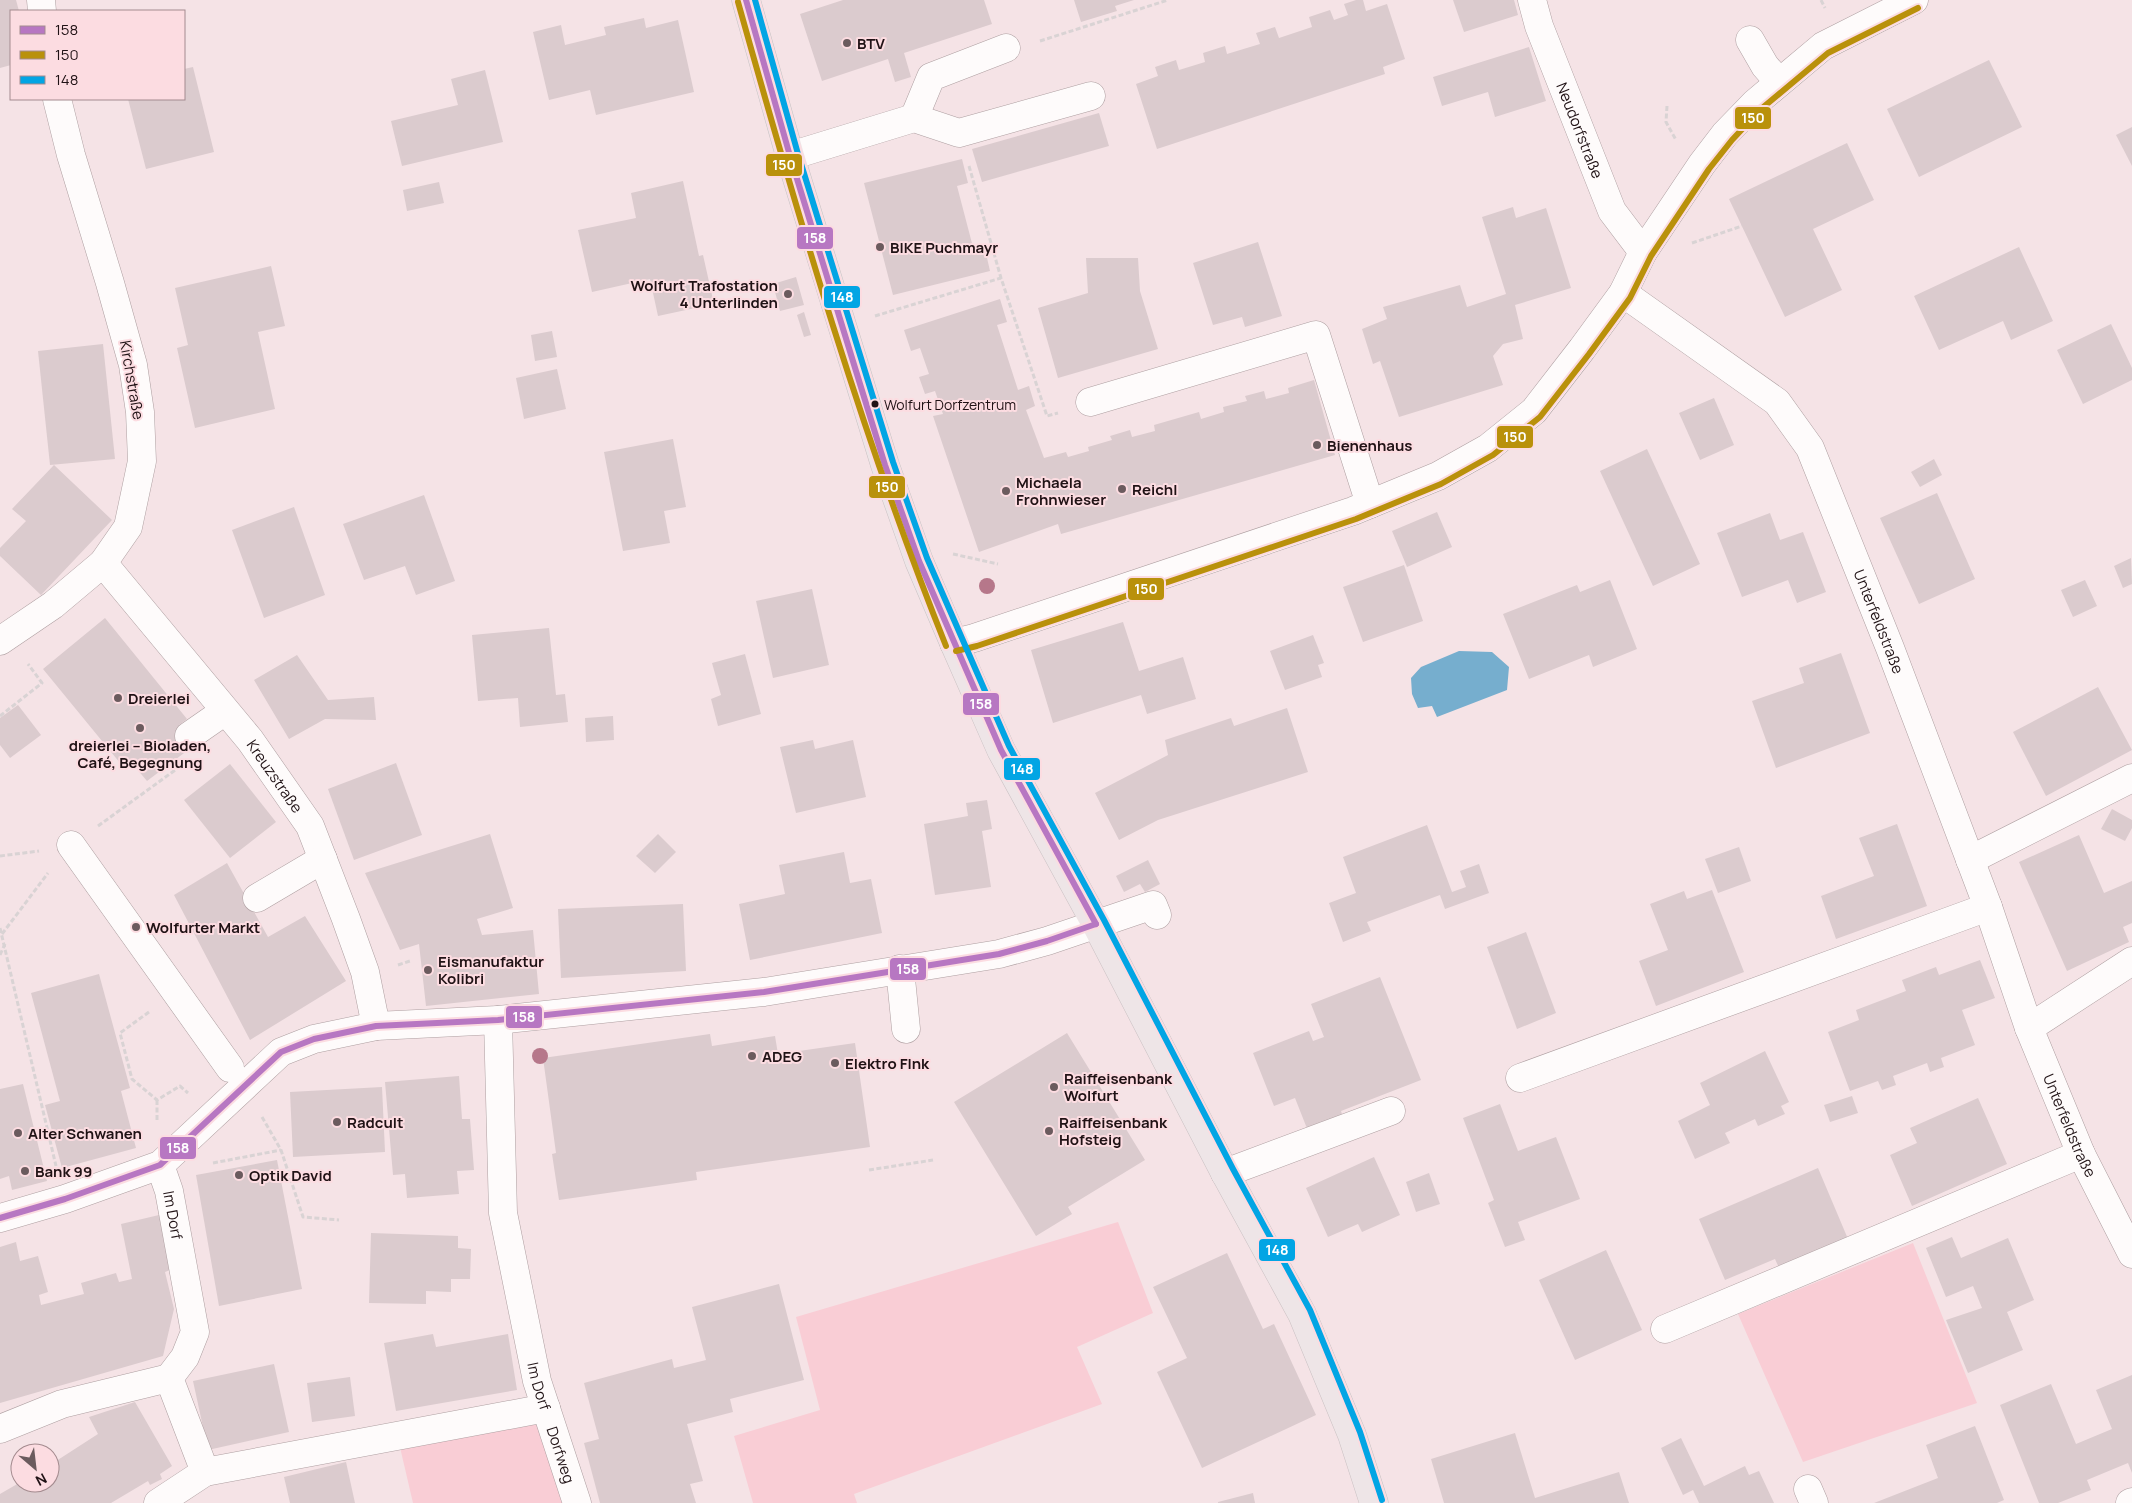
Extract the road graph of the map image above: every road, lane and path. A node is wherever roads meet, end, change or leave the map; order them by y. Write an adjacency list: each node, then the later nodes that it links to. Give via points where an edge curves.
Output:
1 (746, 0): 15 (main road)
2 (1168, 0): 6 (path)
3 (1532, 0): 18 (street, Neudorfstraße, via 1612,211)
4 (1914, 0): 8 (street, via 1823,46)
5 (1750, 40): 8 (street)
6 (1037, 42)
7 (1006, 48): 12 (street, via 931,77)
8 (1779, 82): 18 (street, via 1725,134)
9 (1091, 96): 13 (street)
10 (58, 100): 25 (street, Kirchstraße, via 132,365 140,412 142,461 128,527)
11 (1667, 106): 14 (path, via 1666,122)
12 (914, 118): 13 (street); 15 (street)
13 (959, 132): 19 (path)
14 (1678, 142)
15 (790, 156): 28 (main road, via 885,465)
16 (1742, 226): 17 (path)
17 (1686, 245)
18 (1643, 252): 20 (street)
19 (1001, 278): 21 (path); 22 (path, via 1047,416)
20 (1623, 293): 23 (street, via 1534,411 1488,448 1438,476); 39 (street, Unterfeldstraße, via 1777,402 1810,448)
21 (874, 317)
22 (1090, 402): 23 (street, via 1316,335)
23 (1370, 504): 28 (street)
24 (944, 552): 26 (path)
25 (103, 564): 27 (street, Kirchstraße, via 53,605); 30 (street, Kreuzstraße)
26 (998, 564)
27 (0, 641)
28 (954, 643): 44 (main road, via 1001,750)
29 (28, 663): 31 (path, via 42,683)
30 (225, 711): 32 (street); 38 (street, Kreuzstraße, via 310,826)
31 (0, 716)
32 (189, 736)
33 (2132, 778): 39 (street)
34 (152, 787): 35 (path)
35 (71, 846): 56 (street)
36 (23, 854): 37 (path)
37 (0, 856)
38 (323, 859): 41 (street); 52 (street, Kreuzstraße, via 364,972)
39 (1970, 860): 42 (street, Unterfeldstraße)
40 (43, 878): 46 (path)
41 (257, 898)
42 (1988, 907): 53 (street, Unterfeldstraße); 57 (street)
43 (1158, 915): 44 (street, via 1153,905)
44 (1096, 924): 50 (street, via 999,954); 68 (main road)
45 (0, 928): 46 (path)
46 (2, 934): 47 (path)
47 (5, 943): 48 (path); 66 (path)
48 (0, 955)
49 (2132, 961): 53 (street)
50 (900, 969): 51 (street, via 764,992); 54 (street)
51 (498, 1020): 52 (street); 75 (street, Im Dorf, via 504,1213 537,1382)
52 (376, 1026): 65 (street, via 314,1039 281,1052)
53 (2029, 1028): 62 (street, Unterfeldstraße)
54 (906, 1030)
55 (120, 1033): 58 (path, via 132,1079 158,1100 180,1086)
56 (230, 1068)
57 (1520, 1078)
58 (191, 1096)
59 (1390, 1111): 68 (street)
60 (258, 1112): 61 (path)
61 (281, 1150): 64 (path); 71 (path, via 303,1217)
62 (2081, 1154): 69 (street, Unterfeldstraße); 73 (street)
63 (933, 1160): 67 (path)
64 (210, 1164)
65 (160, 1165): 70 (street, via 66,1199); 74 (street, Im Dorf, via 169,1191 195,1332 185,1357)
66 (57, 1168)
67 (869, 1170)
68 (1225, 1172): 80 (main road, via 1302,1314 1352,1435)
69 (2124, 1215): 72 (street, Unterfeldstraße)
70 (0, 1218)
71 (339, 1220)
72 (2132, 1254)
73 (1665, 1329)
74 (169, 1378): 76 (street, via 62,1404); 77 (street)
75 (546, 1408): 77 (street, Im Dorf); 79 (street, Dorfweg)
76 (0, 1428)
77 (205, 1472): 78 (street, Im Dorf)
78 (158, 1503)
79 (577, 1503)
80 (1374, 1503)

